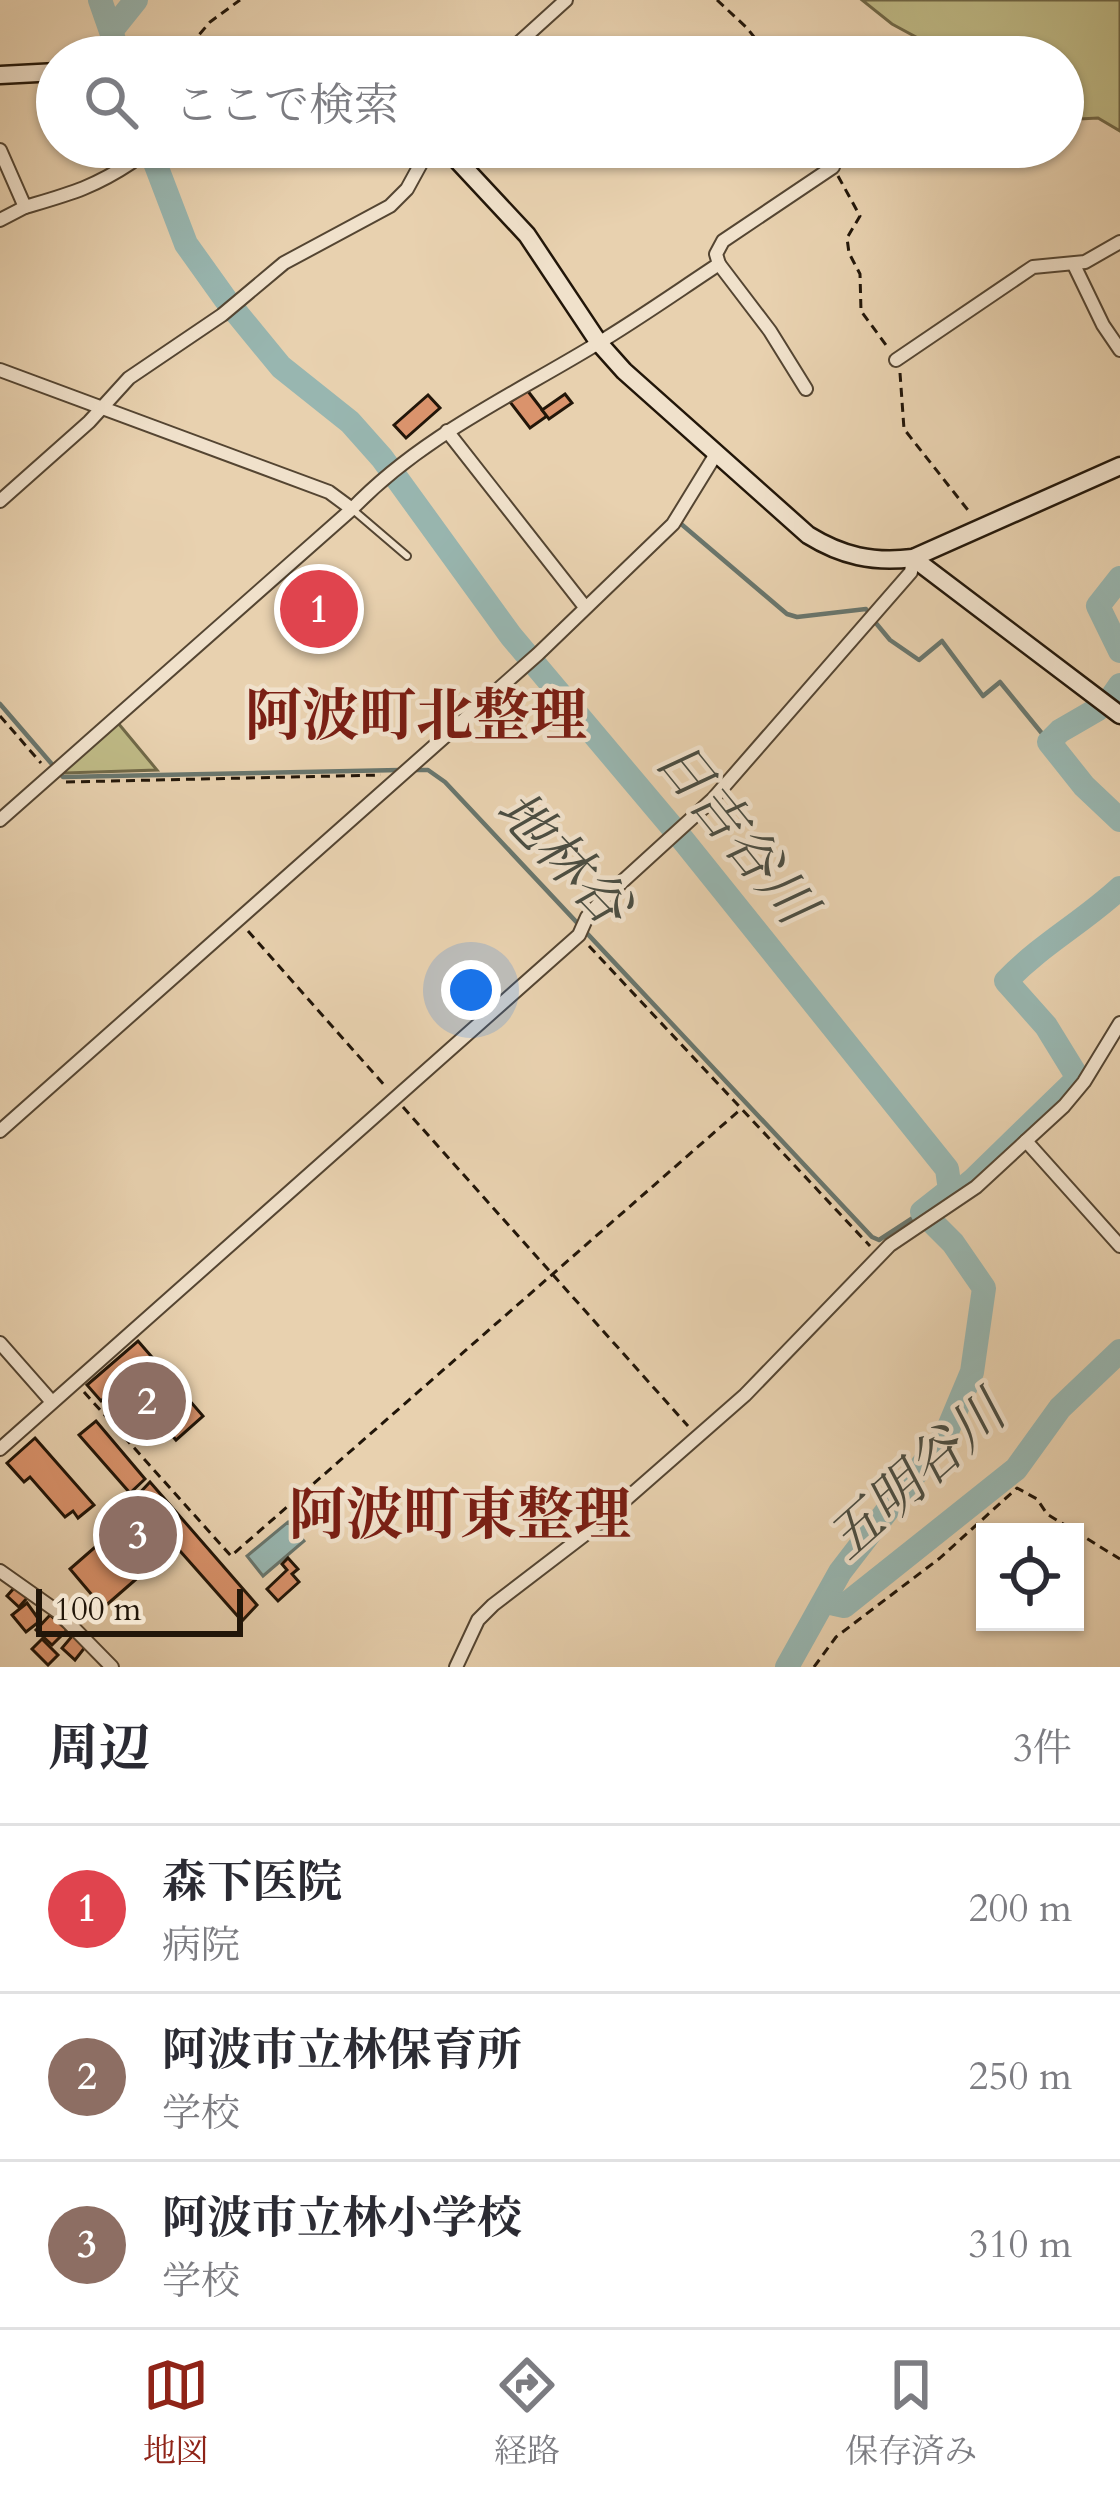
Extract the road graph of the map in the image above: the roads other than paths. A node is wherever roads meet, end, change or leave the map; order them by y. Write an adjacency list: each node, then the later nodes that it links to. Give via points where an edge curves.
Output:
1 (566, 0): 2 (street)
2 (526, 36)
3 (36, 73): 4 (main road)
4 (0, 75)
5 (0, 149): 10 (street)
6 (123, 168): 10 (street, via 59,200)
7 (418, 168): 20 (street, via 390,206 284,263 129,378)
8 (464, 168): 15 (main road, via 527,236)
9 (832, 168): 13 (street, via 722,241)
10 (25, 207): 11 (street)
11 (0, 220)
12 (1120, 242): 14 (street)
13 (718, 265): 15 (street); 19 (street)
14 (1074, 265): 16 (street); 17 (street, via 1034,267)
15 (599, 343): 21 (street); 22 (main road)
16 (1120, 350)
17 (896, 360)
18 (0, 370): 20 (street)
19 (806, 389)
20 (101, 408): 24 (street); 25 (street, via 329,492)
21 (447, 431): 25 (street); 28 (street)
22 (716, 454): 27 (main road, via 831,550 885,562); 28 (street, via 673,524)
23 (1120, 466): 27 (main road)
24 (0, 501)
25 (352, 509): 26 (lane); 30 (street)
26 (407, 556)
27 (913, 558): 29 (main road); 36 (street, via 911,572 685,828 601,901 581,930)
28 (585, 607): 32 (street)
29 (1120, 716)
30 (0, 820)
31 (1120, 1023): 33 (street, via 1084,1082)
32 (0, 1131)
33 (1026, 1141): 34 (street); 40 (street, via 879,1256 745,1395 493,1605)
34 (1120, 1246)
35 (0, 1343): 36 (street)
36 (52, 1402): 37 (street)
37 (0, 1449)
38 (0, 1570): 39 (street, via 58,1612)
39 (107, 1665)
40 (456, 1667)

